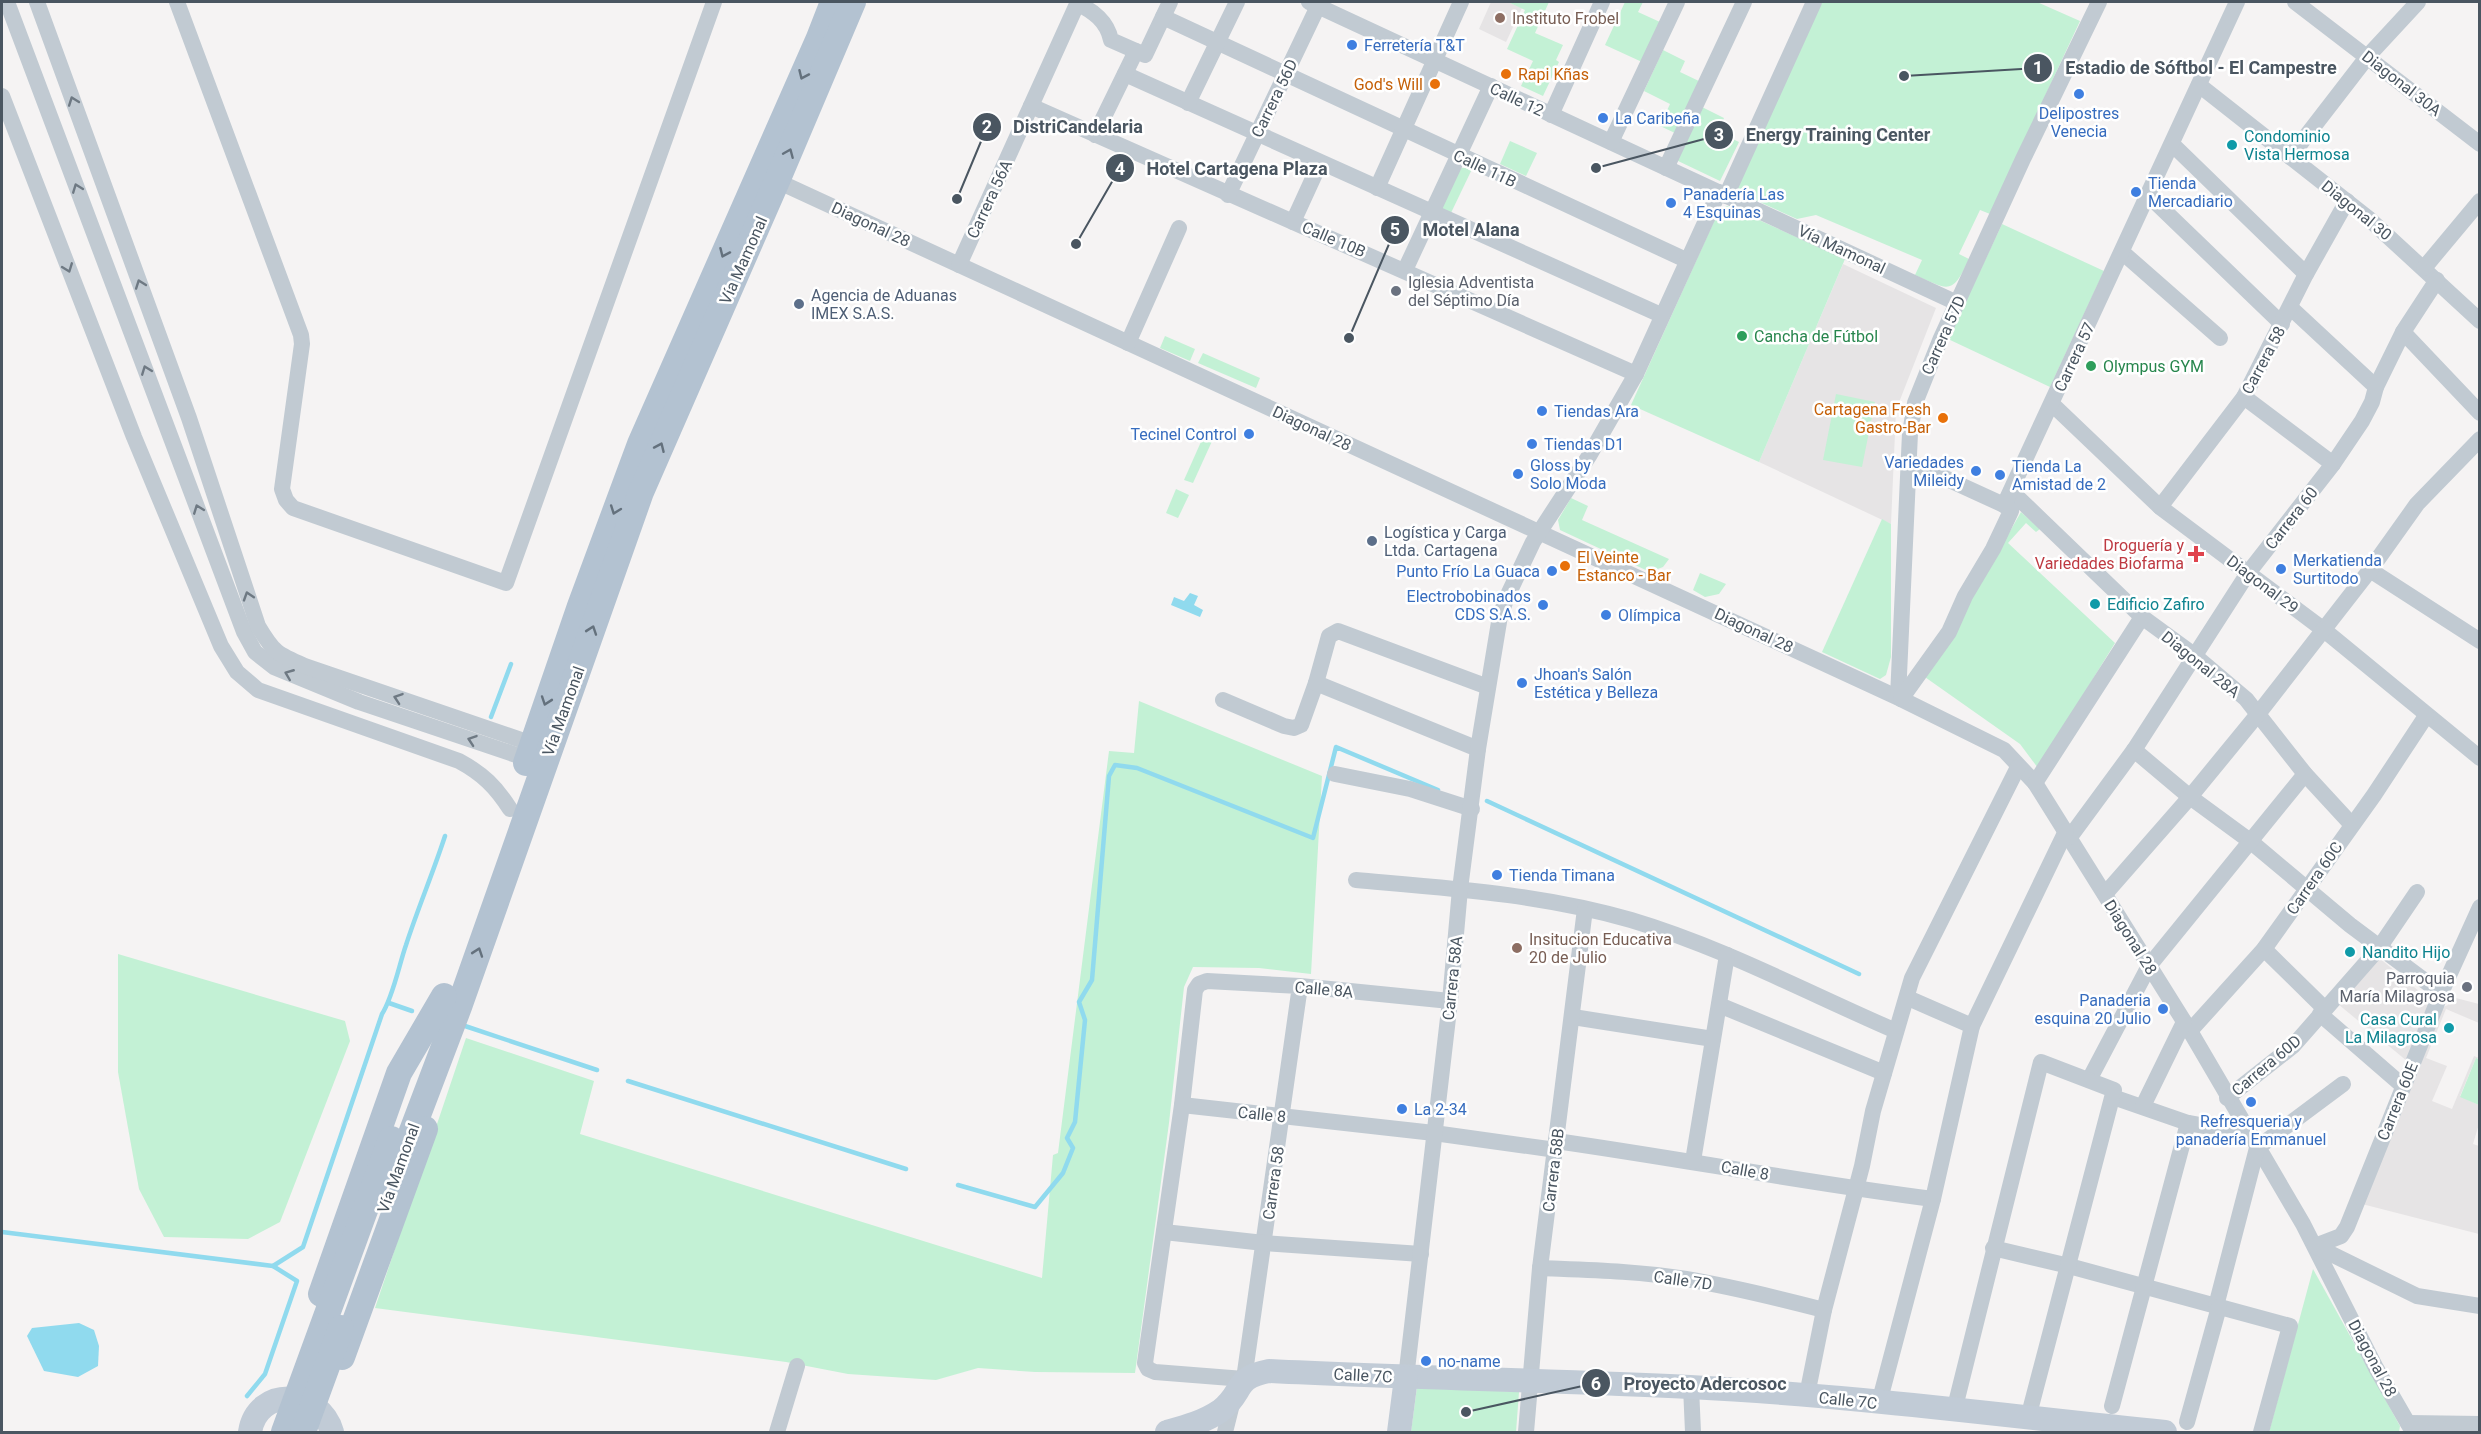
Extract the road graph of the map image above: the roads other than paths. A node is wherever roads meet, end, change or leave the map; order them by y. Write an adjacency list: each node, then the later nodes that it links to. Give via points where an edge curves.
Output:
1 (6, 2): 92 (street, one-way to 1, via 359,702 274,667 255,652 244,632)
2 (37, 2): 92 (street, one-way to 2, via 278,655 267,642 258,626 189,418)
3 (177, 2): 4 (street, via 302,344 282,489 286,500 294,507 506,583)
4 (714, 2)
5 (833, 2): 92 (main road, Vía Mamonal, one-way to 92, via 640,444)
6 (853, 2): 42 (main road, Vía Mamonal, one-way to 6)
7 (1078, 2): 21 (street, via 1102,20 1111,40); 30 (street, Carrera 56A)
8 (1237, 2): 20 (street)
9 (1461, 2): 23 (street)
10 (1602, 2): 31 (street)
11 (1677, 2): 35 (street)
12 (1744, 2): 41 (street)
13 (1814, 2): 44 (street)
14 (2099, 2): 59 (street, Carrera 57D)
15 (2237, 2): 26 (street, Carrera 57)
16 (2295, 2): 22 (street, Diagonal 30A)
17 (2418, 2): 22 (street)
18 (1315, 3): 23 (street, Calle 12); 25 (street, Carrera 56D)
19 (1167, 9): 20 (street, Calle 11B); 21 (street, via 1144,55)
20 (1218, 42): 25 (street, Calle 11B); 29 (street)
21 (1136, 51): 24 (street)
22 (2368, 56): 37 (street, Diagonal 30A); 39 (street)
23 (1436, 60): 27 (street, Calle 12); 32 (street)
24 (1125, 74): 29 (street); 34 (street)
25 (1285, 75): 32 (street, Calle 11B); 33 (street, Carrera 56D)
26 (2199, 85): 36 (street, Carrera 57); 39 (street, Diagonal 30)
27 (1491, 86): 31 (street, Calle 12); 38 (street)
28 (2, 96): 99 (street, one-way to 99, via 134,437 221,646 237,672 258,690 459,761 480,772 497,788)
29 (1188, 103): 33 (street)
30 (1031, 106): 34 (street, Calle 10B); 54 (street, Carrera 56A)
31 (1551, 115): 35 (street, Calle 12)
32 (1404, 129): 38 (street, Calle 11B); 43 (street)
33 (1256, 134): 40 (street); 45 (street, Carrera 56D)
34 (1095, 135): 45 (street, Calle 10B)
35 (1611, 142): 41 (street, Calle 12)
36 (2172, 144): 46 (street, Carrera 57); 57 (street)
37 (2480, 144)
38 (1459, 156): 49 (street); 53 (street, Calle 11B)
39 (2290, 157): 47 (street, Diagonal 30)
40 (1320, 163): 43 (street); 50 (street)
41 (1666, 168): 44 (street, Calle 12)
42 (777, 181): 54 (street, Diagonal 28); 119 (main road, Vía Mamonal, one-way to 42, via 641,492)
43 (1377, 188): 49 (street)
44 (1722, 194): 53 (street); 59 (street, Vía Mamonal)
45 (1228, 195): 50 (street, Calle 10B)
46 (2148, 195): 52 (street, Carrera 57); 63 (street)
47 (2347, 201): 55 (street, Diagonal 30); 57 (street, Carrera 58)
48 (2480, 201): 55 (street)
49 (1431, 213): 56 (street); 61 (street)
50 (1293, 222): 56 (street, Calle 10B)
51 (1179, 228): 66 (street)
52 (2122, 252): 65 (street); 70 (street, Carrera 57)
53 (1686, 260): 61 (street)
54 (959, 265): 66 (street, Diagonal 28)
55 (2424, 268): 58 (street, Diagonal 30)
56 (1405, 270): 67 (street, Calle 10B)
57 (2306, 274): 60 (street, Carrera 58)
58 (2437, 280): 62 (street, Diagonal 30); 64 (street, Carrera 60)
59 (1957, 303): 73 (street, Carrera 57D, via 1915,403)
60 (2291, 308): 63 (street, Carrera 58); 68 (street)
61 (1661, 315): 67 (street)
62 (2478, 315)
63 (2282, 324): 69 (street, Carrera 58)
64 (2403, 332): 68 (street, Carrera 60); 71 (street)
65 (2220, 338)
66 (1128, 343): 77 (street, Diagonal 28)
67 (1636, 374): 77 (street)
68 (2376, 387): 74 (street, Carrera 60, via 2372,402)
69 (2244, 397): 74 (street); 76 (street, Carrera 58)
70 (2052, 404): 75 (street, Carrera 57); 76 (street, Diagonal 29)
71 (2480, 413)
72 (2480, 439): 78 (street, via 2417,504)
73 (1910, 462): 75 (street, Diagonal 28A); 86 (street, Carrera 57D)
74 (2333, 464): 79 (street, Carrera 60)
75 (2007, 498): 80 (street, Diagonal 28A); 86 (street, Carrera 57, via 2011,515 1993,549 1948,632)
76 (2160, 507): 79 (street, Diagonal 29)
77 (1540, 532): 85 (street, Carrera 58A, via 1507,597); 86 (street, Diagonal 28)
78 (2370, 570): 81 (street); 82 (street)
79 (2248, 573): 81 (street, Diagonal 29); 83 (street, Carrera 60)
80 (2142, 617): 83 (street, Diagonal 28A); 97 (street)
81 (2324, 630): 88 (street); 89 (street, Diagonal 29)
82 (2480, 641)
83 (2194, 655): 88 (street, Diagonal 28A); 91 (street, Carrera 60)
84 (1316, 683): 85 (street, via 1329,636 1338,631); 87 (street, via 1301,725 1294,728); 90 (street)
85 (1488, 687): 90 (street, Carrera 58A)
86 (1900, 698): 94 (street, Diagonal 28, via 2004,750)
87 (1223, 700)
88 (2258, 714): 96 (street, Diagonal 28A); 98 (street)
89 (2426, 716): 93 (street, Diagonal 29); 101 (street, Carrera 60C)
90 (1478, 749): 100 (street, Carrera 58A)
91 (2134, 750): 98 (street); 102 (street, Carrera 60)
92 (530, 752): 99 (main road, Vía Mamonal)
93 (2480, 758)
94 (2019, 767): 97 (street, Diagonal 28); 117 (street, via 1912,978)
95 (1335, 774): 100 (street, via 1410,789)
96 (2305, 774): 101 (street, Diagonal 28A); 103 (street)
97 (2035, 783): 102 (street, Diagonal 28)
98 (2190, 797): 103 (street); 108 (street)
99 (510, 809): 119 (main road, Vía Mamonal)
100 (1472, 809): 105 (street, Carrera 58A)
101 (2352, 825): 106 (street, Carrera 60C)
102 (2068, 834): 108 (street, Diagonal 28); 123 (street, Carrera 60)
103 (2250, 841): 106 (street); 114 (street)
104 (1356, 880): 105 (street)
105 (1460, 889): 110 (street); 118 (street, Carrera 58A)
106 (2307, 889): 111 (street, Carrera 60C); 112 (street)
107 (2417, 892): 112 (street, Carrera 60D)
108 (2105, 894): 114 (street, Diagonal 28)
109 (2480, 907): 116 (street, Carrera 60E)
110 (1586, 909): 113 (street); 122 (street, Carrera 58B)
111 (2264, 948): 121 (street); 124 (street, Carrera 60C)
112 (2379, 948): 116 (street); 121 (street, Carrera 60D)
113 (1727, 955): 120 (street); 125 (street)
114 (2149, 966): 124 (street, Diagonal 28); 128 (street)
115 (1300, 986): 118 (street, Calle 8A); 133 (street, Calle 8A, via 1207,981 1199,984 1195,990); 135 (street, Carrera 58)
116 (2441, 993): 130 (street, Carrera 60E)
117 (1908, 998): 123 (street); 125 (street)
118 (1450, 1001): 138 (street, Carrera 58A)
119 (451, 1002): 139 (main road, Vía Mamonal); 162 (main road, via 399,1073); 167 (main road, via 440,1087)
120 (1719, 1005): 126 (street); 127 (street)
121 (2322, 1012): 130 (street); 132 (street, Carrera 60D, via 2292,1046)
122 (1573, 1017): 126 (street); 140 (street, Carrera 58B)
123 (1972, 1026): 144 (street, Carrera 60)
124 (2187, 1027): 132 (street, Diagonal 28); 134 (street, Carrera 60C)
125 (1896, 1031): 127 (street)
126 (1713, 1039): 142 (street)
127 (1884, 1073): 143 (street)
128 (2089, 1080): 131 (street, via 2114,1090); 148 (street, via 2041,1062)
129 (2343, 1084): 141 (street)
130 (2403, 1086): 147 (street, Carrera 60E, via 2347,1227 2341,1236)
131 (2113, 1097): 134 (street); 150 (street)
132 (2227, 1098): 137 (street, Diagonal 28)
133 (1182, 1105): 135 (street, Calle 8); 145 (street)
134 (2143, 1106): 136 (street)
135 (1283, 1116): 138 (street, Calle 8); 146 (street, Carrera 58)
136 (2188, 1123): 137 (street); 152 (street)
137 (2244, 1125): 141 (street, Diagonal 28)
138 (1434, 1133): 140 (street, Calle 8); 149 (street, Carrera 58A)
139 (399, 1142): 173 (main road, Vía Mamonal, bridge); 174 (main road, Vía Mamonal, bridge)
140 (1556, 1145): 142 (street, Calle 8); 151 (street, Carrera 58B)
141 (2257, 1148): 147 (street, Diagonal 28); 154 (street)
142 (1693, 1161): 143 (street, Calle 8)
143 (1856, 1189): 144 (street, Calle 8); 155 (street)
144 (1933, 1199): 163 (street, Carrera 60)
145 (1164, 1232): 146 (street); 160 (street, Calle 7C, via 1145,1363 1155,1372)
146 (1264, 1243): 149 (street); 160 (street, Carrera 58)
147 (2315, 1246): 153 (street, via 2417,1296); 170 (street, Diagonal 28)
148 (1993, 1248): 150 (street); 165 (street)
149 (1421, 1254): 157 (street, Carrera 58A)
150 (2069, 1266): 152 (street); 166 (street)
151 (1540, 1268): 155 (street, Calle 7D, via 1684,1279); 158 (street, Carrera 58B)
152 (2144, 1287): 154 (street); 164 (street)
153 (2480, 1305)
154 (2217, 1307): 168 (street); 183 (street, via 2290,1326)
155 (1824, 1310): 161 (street)
156 (797, 1366): 176 (street)
157 (1406, 1378): 158 (street, Calle 7C); 160 (street, Calle 7C, via 1269,1371 1253,1374); 179 (street, Carrera 58A)
158 (1529, 1381): 159 (street, Calle 7C); 180 (street, Carrera 58B)
159 (1691, 1387): 161 (street, Calle 7C); 181 (street)
160 (1238, 1390): 177 (street, Calle 7C, via 1219,1412); 178 (street, Carrera 58)
161 (1807, 1395): 163 (street, Calle 7C)
162 (284, 1398): 167 (street, via 304,1401); 172 (street, via 263,1408)
163 (1879, 1403): 165 (street, Calle 7C)
164 (2112, 1406)
165 (1954, 1411): 166 (street, Calle 7C)
166 (2028, 1418): 171 (street, Calle 7C)
167 (328, 1422): 175 (street)
168 (2187, 1422)
169 (2480, 1424): 170 (street)
170 (2410, 1428)
171 (2139, 1431): 182 (street, Calle 7C)
172 (250, 1432)
173 (284, 1432)
174 (303, 1432)
175 (354, 1432)
176 (777, 1432)
177 (1167, 1432)
178 (1225, 1432)
179 (1399, 1432)
180 (1526, 1432)
181 (1693, 1432)
182 (2165, 1432)
183 (2261, 1432)

